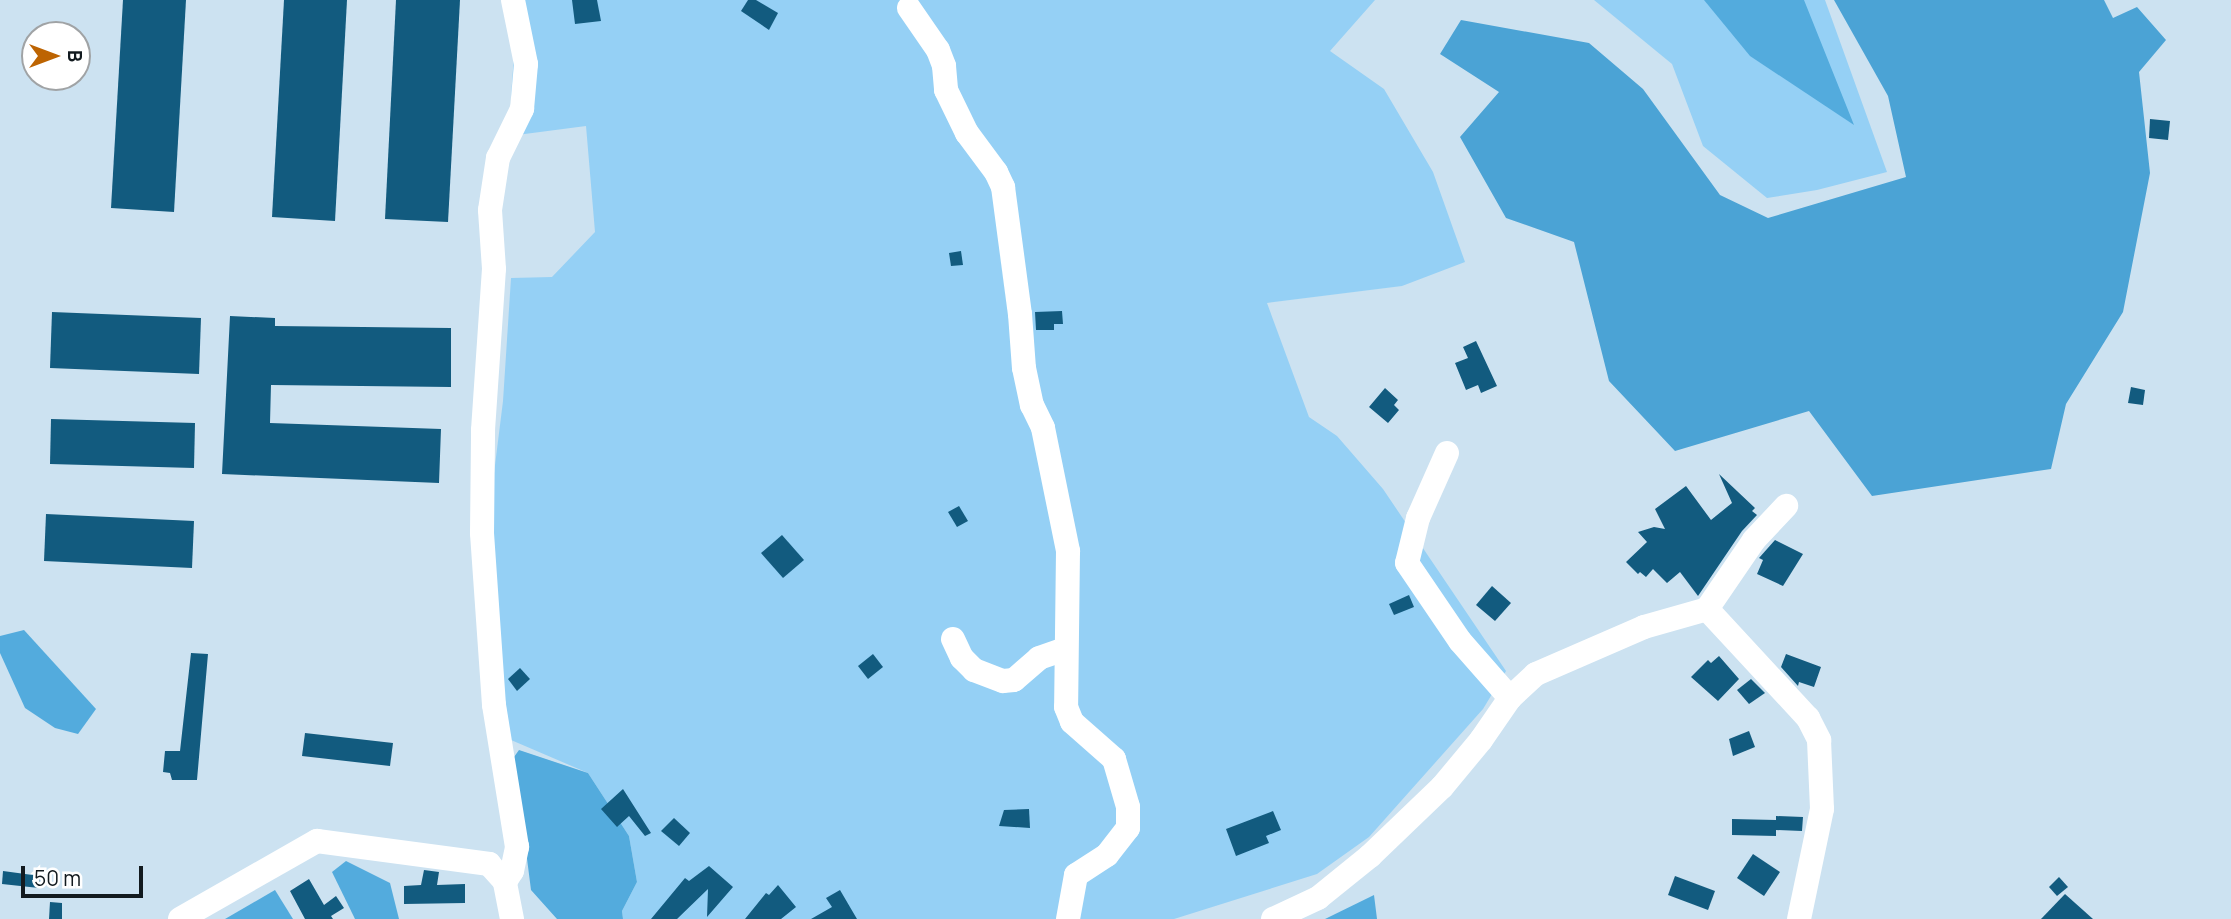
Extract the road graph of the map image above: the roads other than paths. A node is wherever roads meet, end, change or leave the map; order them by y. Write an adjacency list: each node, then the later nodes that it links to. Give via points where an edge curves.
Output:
1 (513, 0): 9 (street, via 526,64 522,109 498,158 490,210 494,269 483,430 482,533 493,692 517,847)
2 (909, 8): 7 (street, via 938,50 946,90 962,123 1003,187 1024,368 1032,405 1043,428 1068,551 1069,636)
3 (1447, 453): 8 (street, via 1418,518 1407,563 1460,642)
4 (1786, 506): 5 (street, via 1754,540)
5 (1707, 609): 8 (street, via 1644,627 1546,667); 15 (street, via 1808,718 1819,740 1822,808)
6 (953, 639): 7 (street, via 974,670 1003,681 1014,680 1039,658)
7 (1065, 649): 13 (street, via 1066,707 1072,722 1114,759 1128,807 1128,828 1107,855 1076,875)
8 (1510, 698): 10 (street, via 1442,787)
9 (505, 882): 11 (street, via 489,864 317,841); 12 (street)
10 (1303, 913): 14 (street)
11 (180, 919)
12 (512, 919)
13 (1068, 919)
14 (1273, 919)
15 (1799, 919)

